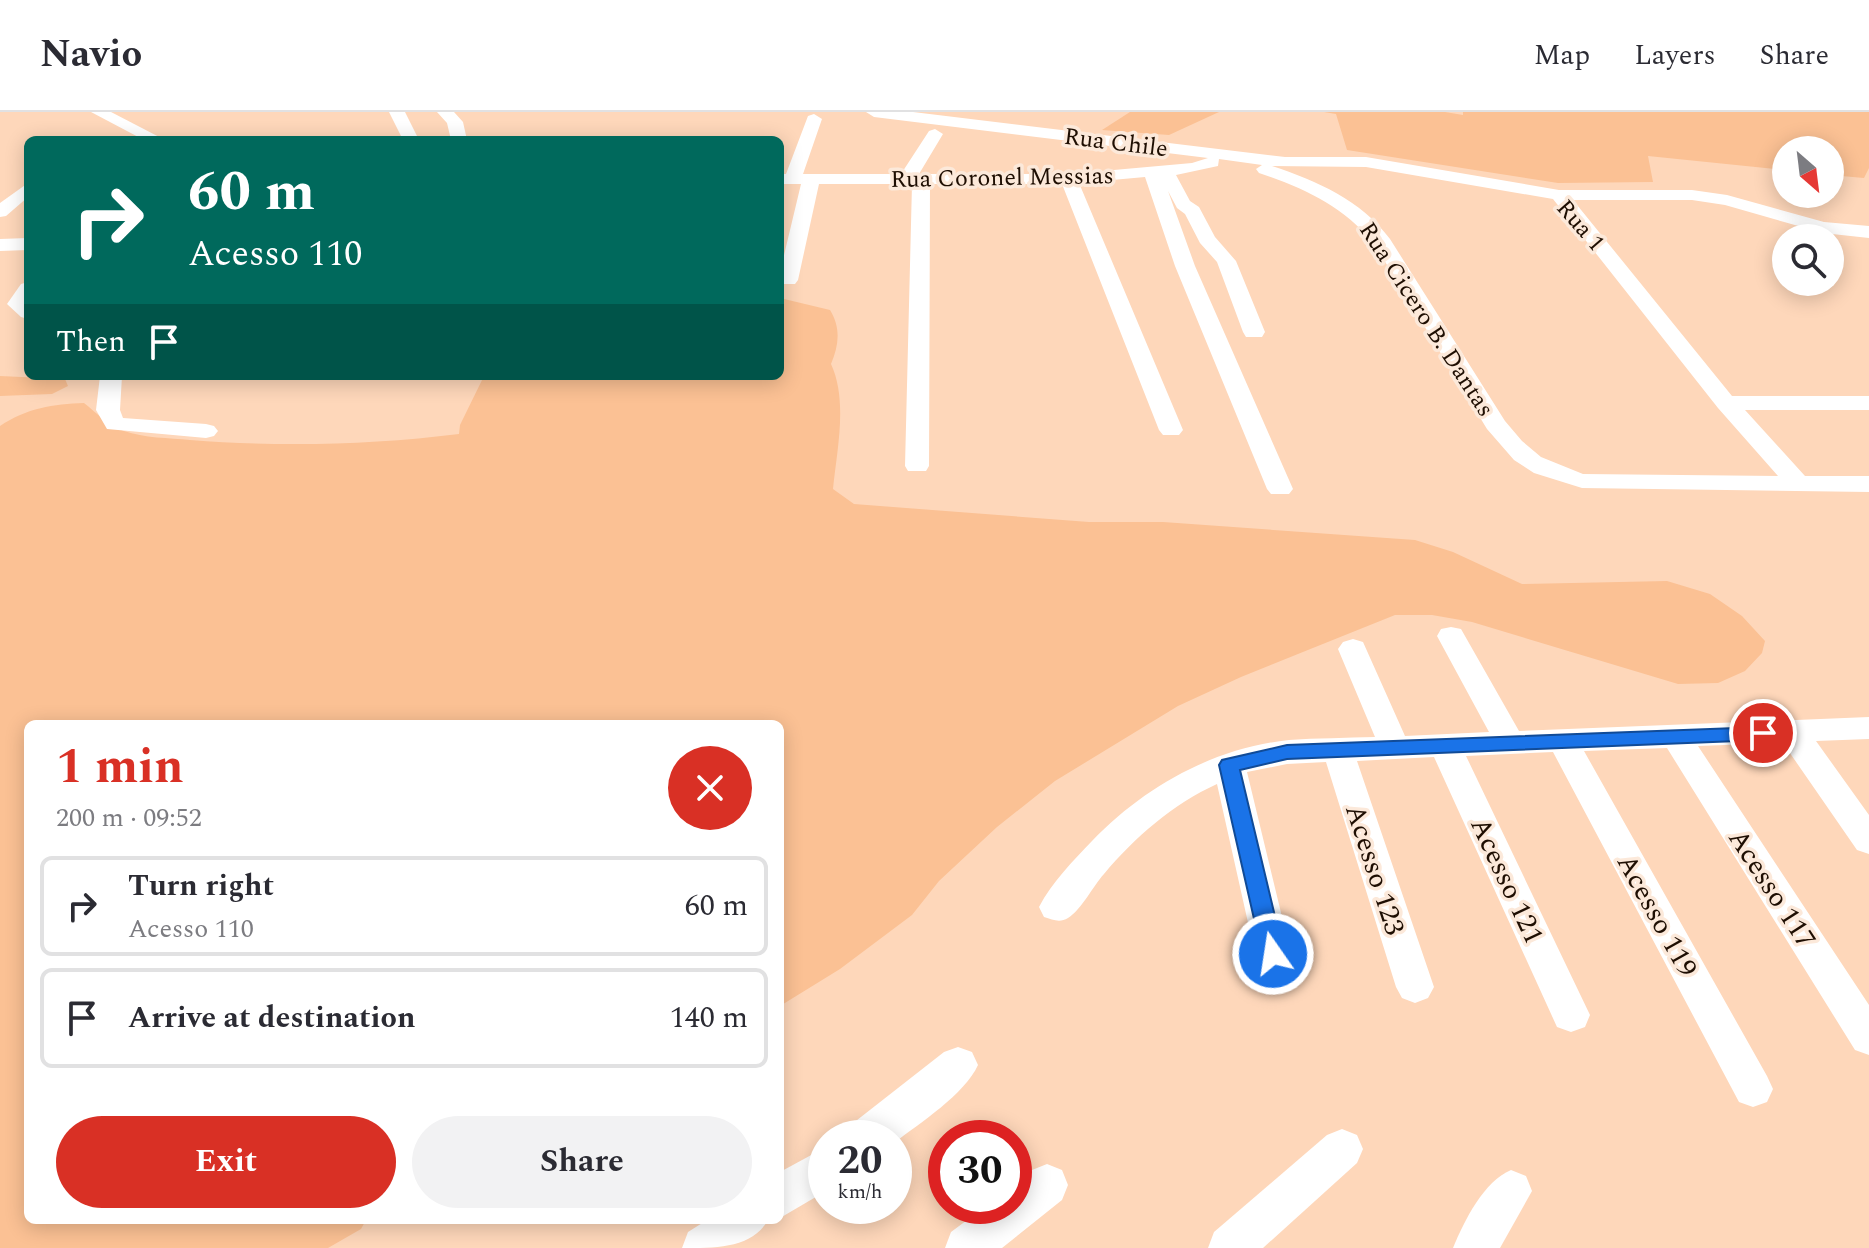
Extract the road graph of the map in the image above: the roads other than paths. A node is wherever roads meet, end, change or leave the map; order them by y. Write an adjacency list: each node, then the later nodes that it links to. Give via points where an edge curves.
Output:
1 (99, 112): 7 (street)
2 (397, 112): 8 (street)
3 (445, 112): 9 (street)
4 (874, 112): 10 (street, Rua Chile)
5 (814, 119): 12 (street)
6 (935, 134): 14 (street)
7 (149, 136)
8 (409, 136)
9 (458, 136)
10 (1215, 157): 11 (street, Rua Coronel Messias, via 1194,168); 16 (street, Rua 1, via 1366,162); 30 (street, Rua Cicero B. Dantas, via 1284,175 1361,215 1510,445 1531,463 1582,481)
11 (1159, 172): 13 (street, Rua Coronel Messias); 23 (street, via 1226,261); 32 (street, via 1185,266)
12 (795, 179): 14 (street, Rua Coronel Messias); 22 (street)
13 (1069, 179): 14 (street, Rua Coronel Messias); 27 (street)
14 (913, 180): 29 (street)
15 (23, 181): 17 (street); 18 (street)
16 (1559, 195): 19 (street, via 1692,195 1823,227); 25 (street, Rua 1)
17 (0, 200)
18 (0, 212)
19 (1869, 232)
20 (24, 244): 21 (street)
21 (0, 245)
22 (788, 280)
23 (1254, 332)
24 (111, 380): 28 (street, via 108,410 115,424)
25 (1726, 403): 26 (street); 30 (street, Rua 1)
26 (1869, 403)
27 (1171, 430)
28 (206, 431)
29 (917, 466)
30 (1797, 482): 31 (street, Rua Cicero B. Dantas)
31 (1869, 484)
32 (1280, 489)
33 (1451, 636): 39 (street)
34 (1353, 649): 41 (street)
35 (1869, 728): 36 (street)
36 (1792, 732): 37 (street); 44 (street)
37 (1676, 737): 38 (street); 49 (street, Acesso 117)
38 (1563, 741): 39 (street); 51 (street, Acesso 119)
39 (1511, 744): 40 (street)
40 (1445, 746): 41 (street); 48 (street, Acesso 121)
41 (1395, 748): 42 (street)
42 (1338, 750): 43 (street, via 1287,752); 47 (street, Acesso 123)
43 (1229, 765): 45 (street, via 1157,803 1122,831); 46 (street)
44 (1869, 841)
45 (1057, 907)
46 (1273, 954)
47 (1415, 987)
48 (1571, 1015)
49 (1869, 1038)
50 (958, 1065): 52 (street)
51 (1753, 1089)
52 (891, 1120)
53 (1342, 1149): 61 (street)
54 (808, 1179): 57 (street)
55 (1047, 1185): 60 (street)
56 (1511, 1191): 62 (street)
57 (784, 1194)
58 (740, 1224): 59 (street)
59 (704, 1248)
60 (967, 1248)
61 (1230, 1248)
62 (1475, 1248)

